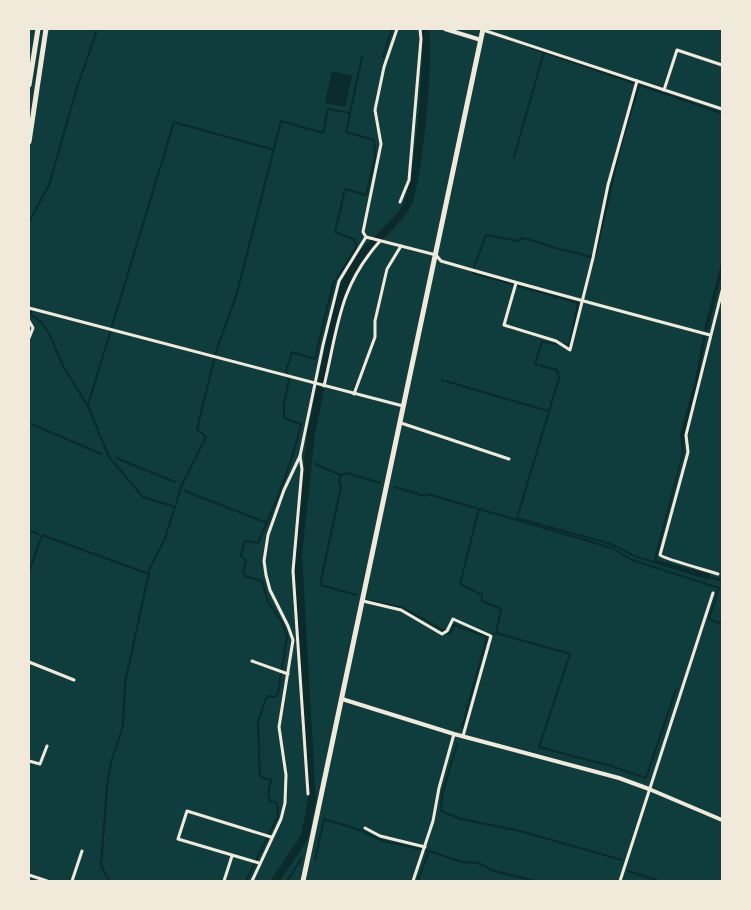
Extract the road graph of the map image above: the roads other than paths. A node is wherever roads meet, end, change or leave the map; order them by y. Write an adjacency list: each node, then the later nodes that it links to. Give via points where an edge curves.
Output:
1 (38, 29): 10 (highway)
2 (46, 29): 13 (highway)
3 (397, 29): 15 (street, via 384,67 375,110 381,144 363,232)
4 (420, 29): 14 (street, via 408,180)
5 (445, 29): 7 (street)
6 (483, 29): 7 (highway); 9 (street)
7 (480, 40): 18 (highway)
8 (722, 65): 11 (street, via 677,50)
9 (637, 81): 11 (street); 21 (street)
10 (29, 86)
11 (664, 90): 12 (street)
12 (722, 109)
13 (29, 142)
14 (400, 202)
15 (366, 237): 16 (street); 26 (street, via 339,281)
16 (380, 241): 17 (street); 27 (street, via 365,257 348,287)
17 (400, 246): 18 (street); 28 (street, via 388,269 375,321 375,337)
18 (436, 255): 19 (street, via 441,261); 29 (highway)
19 (515, 285): 21 (street); 21 (street, via 504,325 557,342 570,350)
20 (722, 291): 24 (street)
21 (581, 300): 24 (street)
22 (29, 308): 26 (street)
23 (29, 320): 25 (street, via 33,328)
24 (707, 334): 33 (street, via 702,380 686,435 688,452 660,556)
25 (29, 338)
26 (314, 384): 27 (street); 31 (street)
27 (324, 386): 28 (street)
28 (354, 394): 29 (street)
29 (404, 407): 30 (highway)
30 (401, 423): 32 (street); 35 (highway)
31 (300, 456): 38 (street, via 268,535 264,561 270,590 293,640); 46 (street, via 302,468 294,571)
32 (509, 459)
33 (718, 574)
34 (713, 593): 45 (street)
35 (363, 601): 40 (highway); 42 (street, via 401,610 442,634 453,619 491,636)
36 (29, 662): 39 (street)
37 (252, 662): 38 (street)
38 (284, 673): 49 (street, via 279,728 286,775 285,803 282,819)
39 (74, 680)
40 (342, 699): 41 (street); 59 (highway)
41 (454, 734): 42 (street); 50 (street, via 439,788 434,821)
42 (463, 736): 45 (street)
43 (47, 746): 44 (street, via 40,764)
44 (29, 761)
45 (649, 788): 47 (street); 61 (street)
46 (308, 794)
47 (722, 820)
48 (365, 828): 50 (street, via 380,836)
49 (271, 837): 52 (street, via 187,811 178,839); 53 (street)
50 (424, 849): 60 (street)
51 (82, 851): 56 (street)
52 (232, 855): 53 (street); 57 (street)
53 (259, 863): 58 (street)
54 (29, 875): 55 (street)
55 (47, 881)
56 (72, 881)
57 (224, 881)
58 (252, 881)
59 (303, 881)
60 (413, 881)
61 (620, 881)

